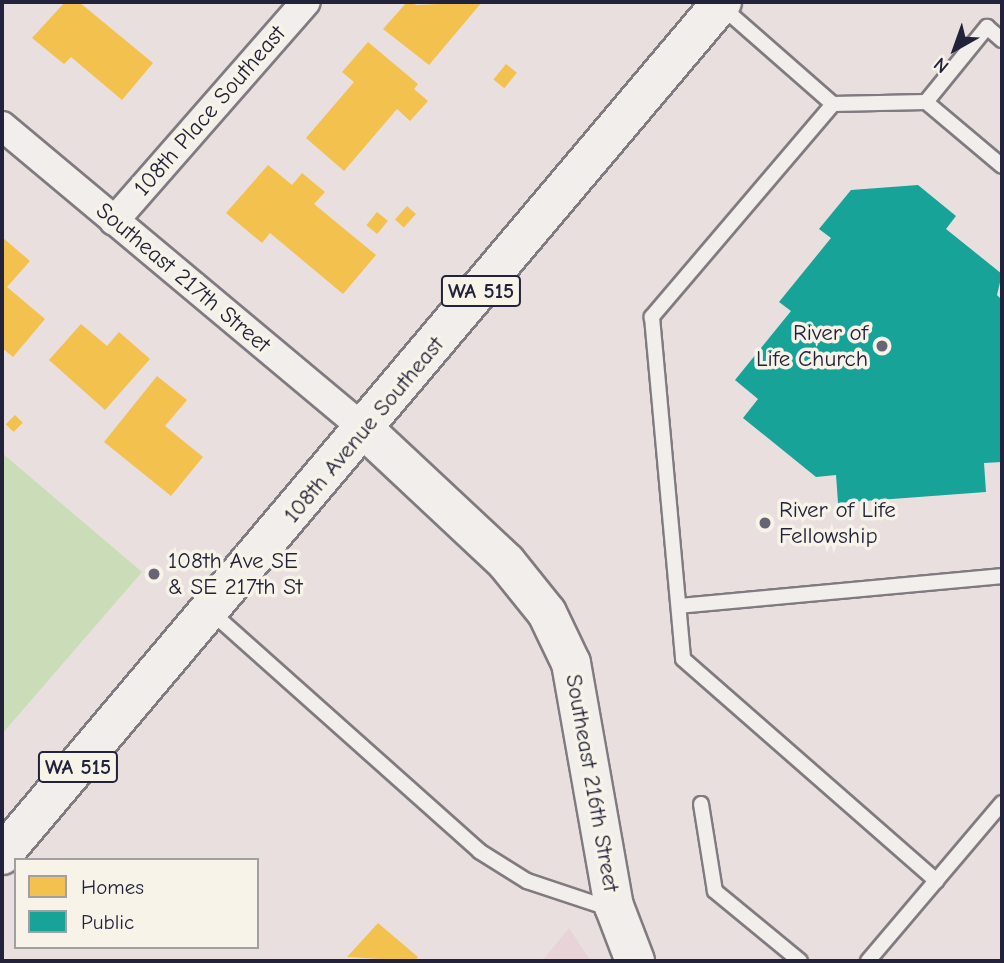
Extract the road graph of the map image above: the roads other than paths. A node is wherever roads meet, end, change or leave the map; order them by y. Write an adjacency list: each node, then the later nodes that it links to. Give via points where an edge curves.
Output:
1 (306, 2): 8 (street, 108th Place Southeast)
2 (721, 3): 5 (lane); 9 (main road, 108th Avenue Southeast / WA 515)
3 (1002, 40): 4 (lane, via 987,27)
4 (926, 102): 5 (lane); 7 (lane)
5 (833, 104): 11 (lane, via 652,317)
6 (2, 126): 8 (street, Southeast 217th Street)
7 (1002, 166)
8 (114, 221): 9 (street, Southeast 217th Street)
9 (365, 430): 12 (main road, 108th Avenue Southeast / WA 515); 17 (main road, Southeast 216th Street, via 506,562 547,613 571,663)
10 (1002, 576): 11 (lane)
11 (678, 606): 16 (lane, via 683,659 699,678)
12 (210, 611): 15 (main road, 108th Avenue Southeast / WA 515); 17 (lane, via 479,851 527,881)
13 (1002, 803): 16 (lane)
14 (701, 804): 19 (lane, via 715,891)
15 (2, 855)
16 (937, 881): 20 (lane)
17 (615, 910): 18 (main road, Southeast 216th Street)
18 (635, 961)
19 (800, 961)
20 (868, 961)

